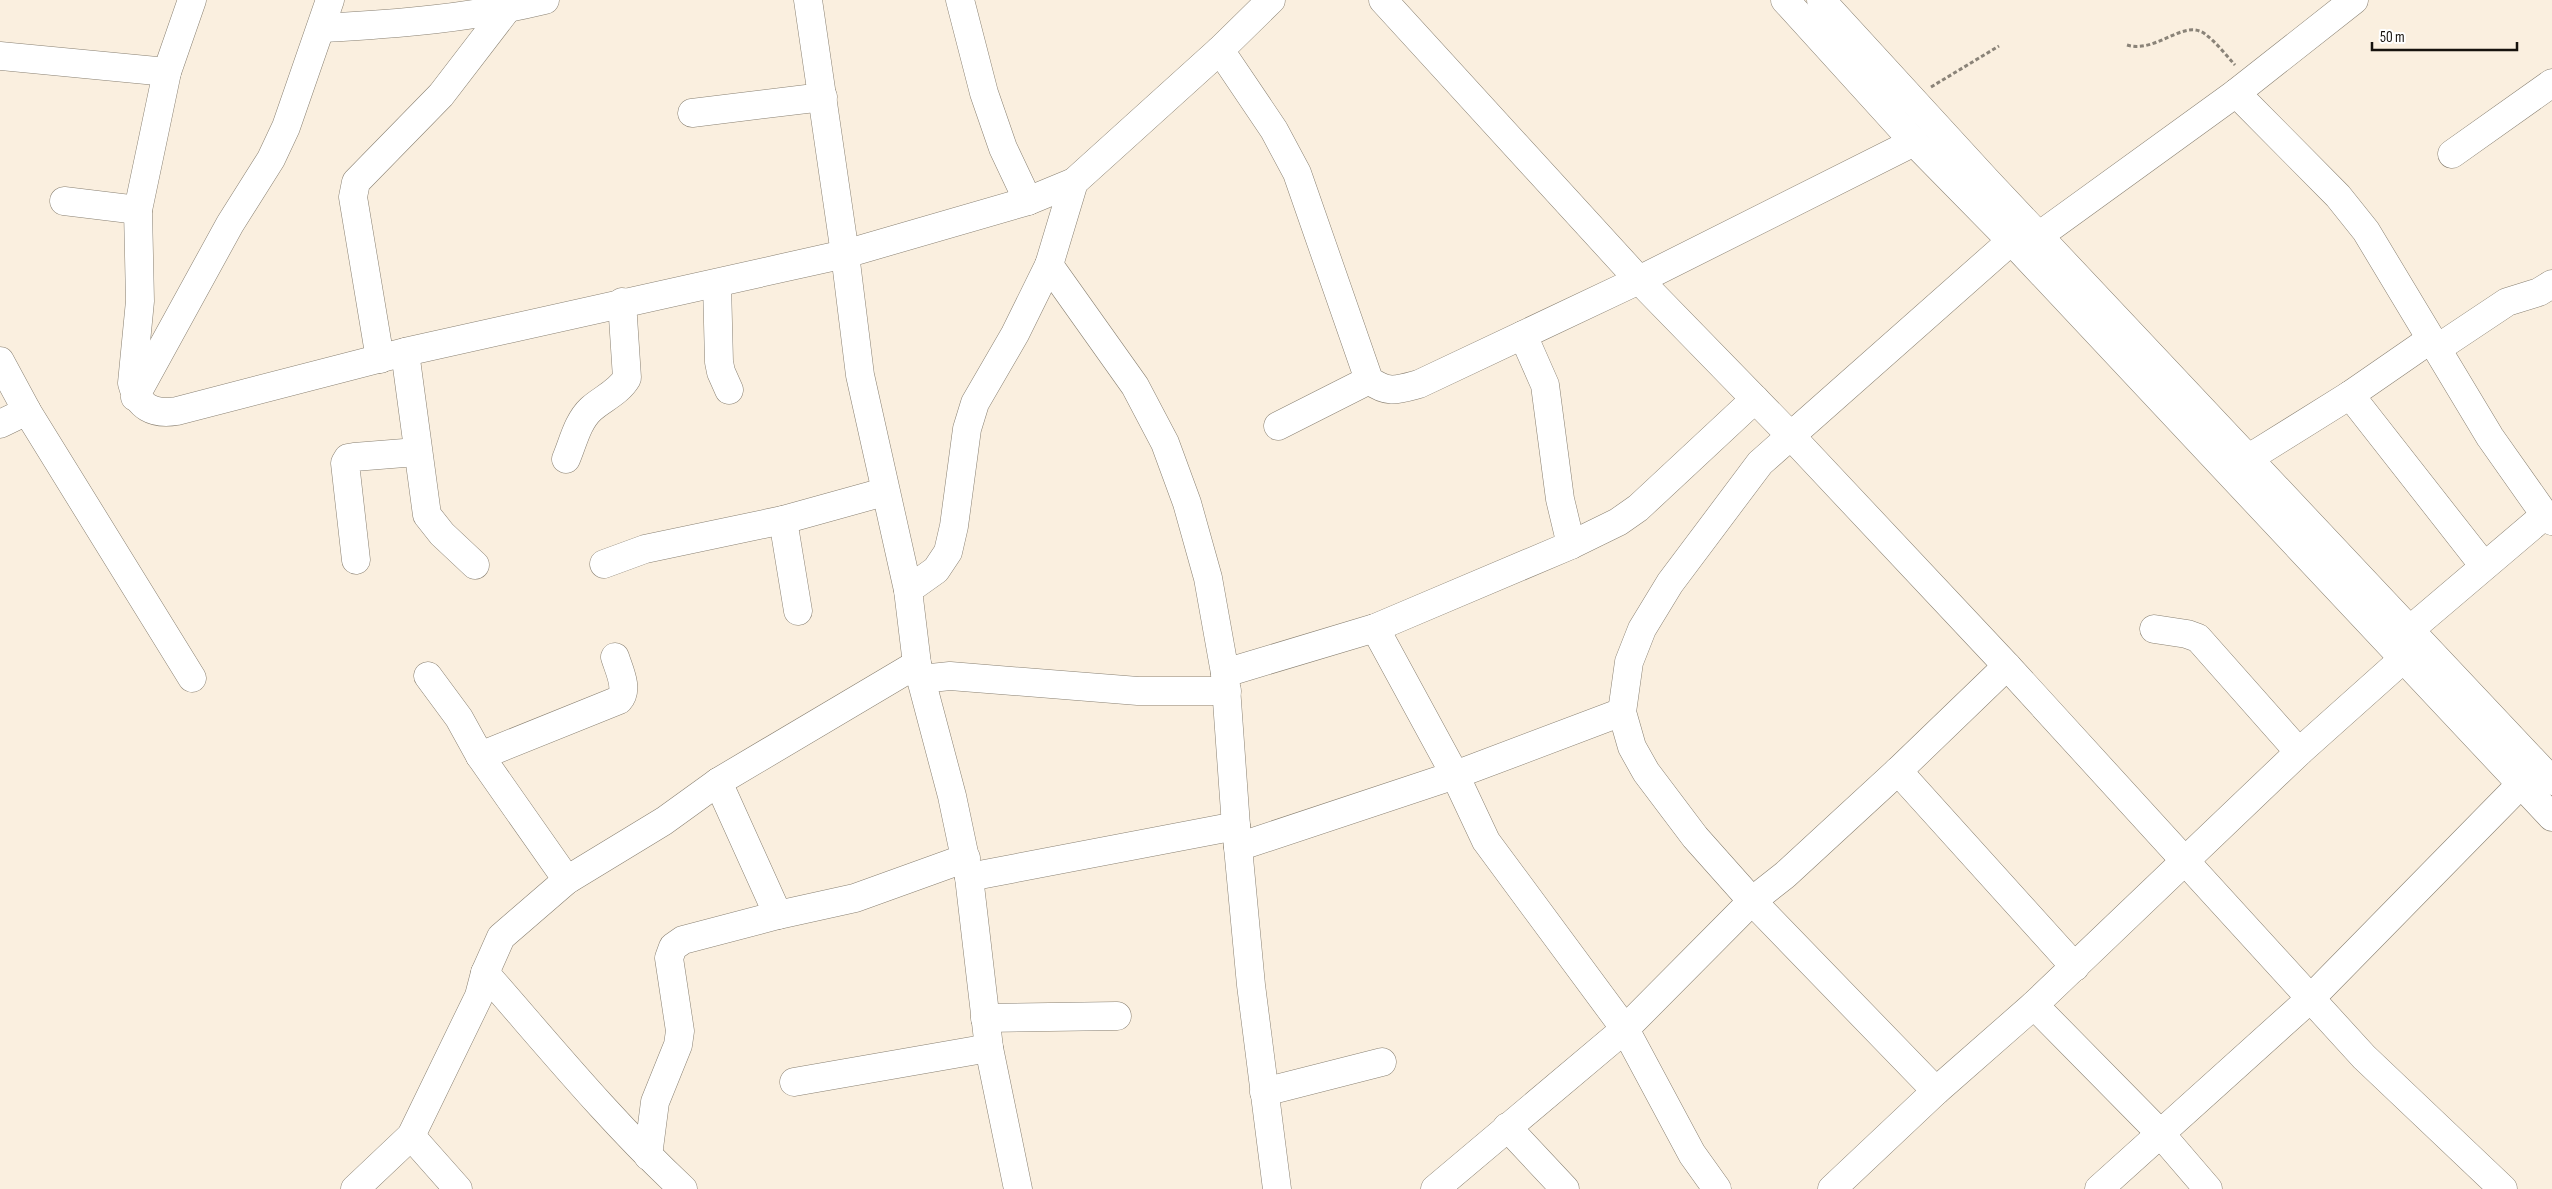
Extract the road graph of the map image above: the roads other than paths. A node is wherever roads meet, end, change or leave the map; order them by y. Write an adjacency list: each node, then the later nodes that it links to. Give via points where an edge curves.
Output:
1 (330, 0): 12 (street)
2 (546, 0): 11 (street)
3 (808, 0): 18 (street)
4 (960, 0): 24 (street, via 984,93 1003,148)
5 (1272, 0): 13 (street)
6 (1383, 0): 30 (street)
7 (1785, 0): 20 (street)
8 (1821, 0): 26 (street)
9 (2354, 0): 17 (street)
10 (190, 1): 15 (street)
11 (507, 10): 12 (street, via 424,22); 36 (street, via 441,95 356,182 353,197)
12 (322, 28): 41 (street, via 271,159 230,224)
13 (1220, 50): 22 (street); 38 (street, via 1274,130 1297,173)
14 (0, 56): 15 (street)
15 (167, 72): 25 (street)
16 (2552, 83): 21 (street)
17 (2243, 87): 26 (street); 35 (street, via 2366,231)
18 (823, 97): 19 (street); 28 (street)
19 (692, 114)
20 (1914, 142): 27 (street); 30 (street)
21 (2452, 154)
22 (1074, 182): 24 (street); 29 (street)
23 (64, 201): 25 (street)
24 (1028, 201): 28 (street)
25 (138, 210): 41 (street, via 140,301 132,364)
26 (2040, 235): 48 (street)
27 (2011, 241): 46 (street); 62 (street)
28 (845, 254): 31 (street); 50 (street, via 860,375)
29 (1049, 265): 58 (street, via 1015,334 975,403 966,429 948,552 936,570); 68 (street, via 1135,386 1165,443 1187,503 1205,569)
30 (1639, 280): 34 (street); 42 (street)
31 (717, 284): 33 (street); 39 (street, via 721,372)
32 (2548, 295): 35 (street, via 2507,302)
33 (622, 302): 36 (street); 49 (street, via 627,378 582,420)
34 (1523, 335): 38 (street, via 1419,384 1397,390 1382,389); 53 (street, via 1545,385 1560,499)
35 (2435, 344): 40 (street); 51 (street, via 2490,437)
36 (392, 355): 41 (street, via 170,413 149,408); 47 (street)
37 (0, 361): 43 (street)
38 (1369, 380): 45 (street)
39 (729, 390)
40 (2350, 395): 48 (street); 57 (street)
41 (135, 397)
42 (1755, 399): 46 (street); 53 (street, via 1638,508)
43 (26, 411): 44 (street); 67 (street)
44 (0, 424)
45 (1278, 426)
46 (1790, 435): 64 (street); 69 (street, via 1760,463 1729,503 1670,583 1642,629 1629,662)
47 (417, 452): 54 (street, via 354,457 345,463); 56 (street, via 427,515)
48 (2249, 458): 62 (street)
49 (566, 460)
50 (884, 492): 52 (street); 58 (street)
51 (2549, 518): 57 (street)
52 (783, 520): 55 (street, via 645,549); 59 (street)
53 (1571, 546): 60 (street)
54 (356, 560)
55 (604, 564)
56 (475, 565)
57 (2484, 566): 62 (street)
58 (908, 590): 65 (street)
59 (798, 611)
60 (1375, 628): 68 (street); 73 (street)
61 (2154, 629): 70 (street, via 2198,638)
62 (2407, 644): 70 (street); 74 (street); 76 (street)
63 (615, 657): 71 (street, via 624,689 619,700)
64 (2007, 666): 72 (street); 79 (street)
65 (919, 672): 68 (street, via 1138,691); 75 (street); 80 (street)
66 (428, 676): 71 (street, via 459,718)
67 (192, 678)
68 (1226, 682): 78 (street)
69 (1622, 712): 73 (street); 82 (street, via 1632,747 1646,772 1695,837)
70 (2300, 752): 79 (street)
71 (480, 756): 81 (street)
72 (1898, 771): 82 (street, via 1785,875); 84 (street)
73 (1455, 775): 78 (street); 90 (street, via 1486,841)
74 (2552, 781)
75 (718, 782): 81 (street, via 664,821); 83 (street)
76 (2521, 784): 77 (street); 86 (street)
77 (2552, 817)
78 (1237, 837): 80 (street); 95 (street)
79 (2186, 861): 84 (street); 86 (street)
80 (968, 868): 83 (street); 89 (street)
81 (567, 880): 85 (street, via 502,937)
82 (1752, 901): 90 (street); 94 (street)
83 (778, 915): 96 (street, via 683,940 673,947 669,958 680,1031 678,1046)
84 (2075, 966): 87 (street)
85 (484, 973): 97 (street); 100 (street, via 480,996)
86 (2311, 998): 99 (street); 113 (street, via 2364,1057)
87 (2034, 1005): 94 (street); 99 (street)
88 (1117, 1016): 89 (street)
89 (985, 1018): 91 (street)
90 (1625, 1029): 98 (street); 110 (street, via 1692,1154)
91 (989, 1048): 93 (street); 106 (street)
92 (1382, 1062): 95 (street)
93 (794, 1082)
94 (1936, 1091): 102 (street)
95 (1264, 1092): 107 (street)
96 (655, 1102): 97 (street); 101 (street)
97 (609, 1114): 101 (street)
98 (1507, 1127): 108 (street); 109 (street)
99 (2159, 1132): 111 (street); 112 (street)
100 (411, 1136): 103 (street); 104 (street)
101 (648, 1156): 105 (street)
102 (1846, 1184)
103 (355, 1189)
104 (458, 1189)
105 (683, 1189)
106 (1018, 1189)
107 (1277, 1189)
108 (1434, 1189)
109 (1565, 1189)
110 (1717, 1189)
111 (2099, 1189)
112 (2208, 1189)
113 (2503, 1189)

